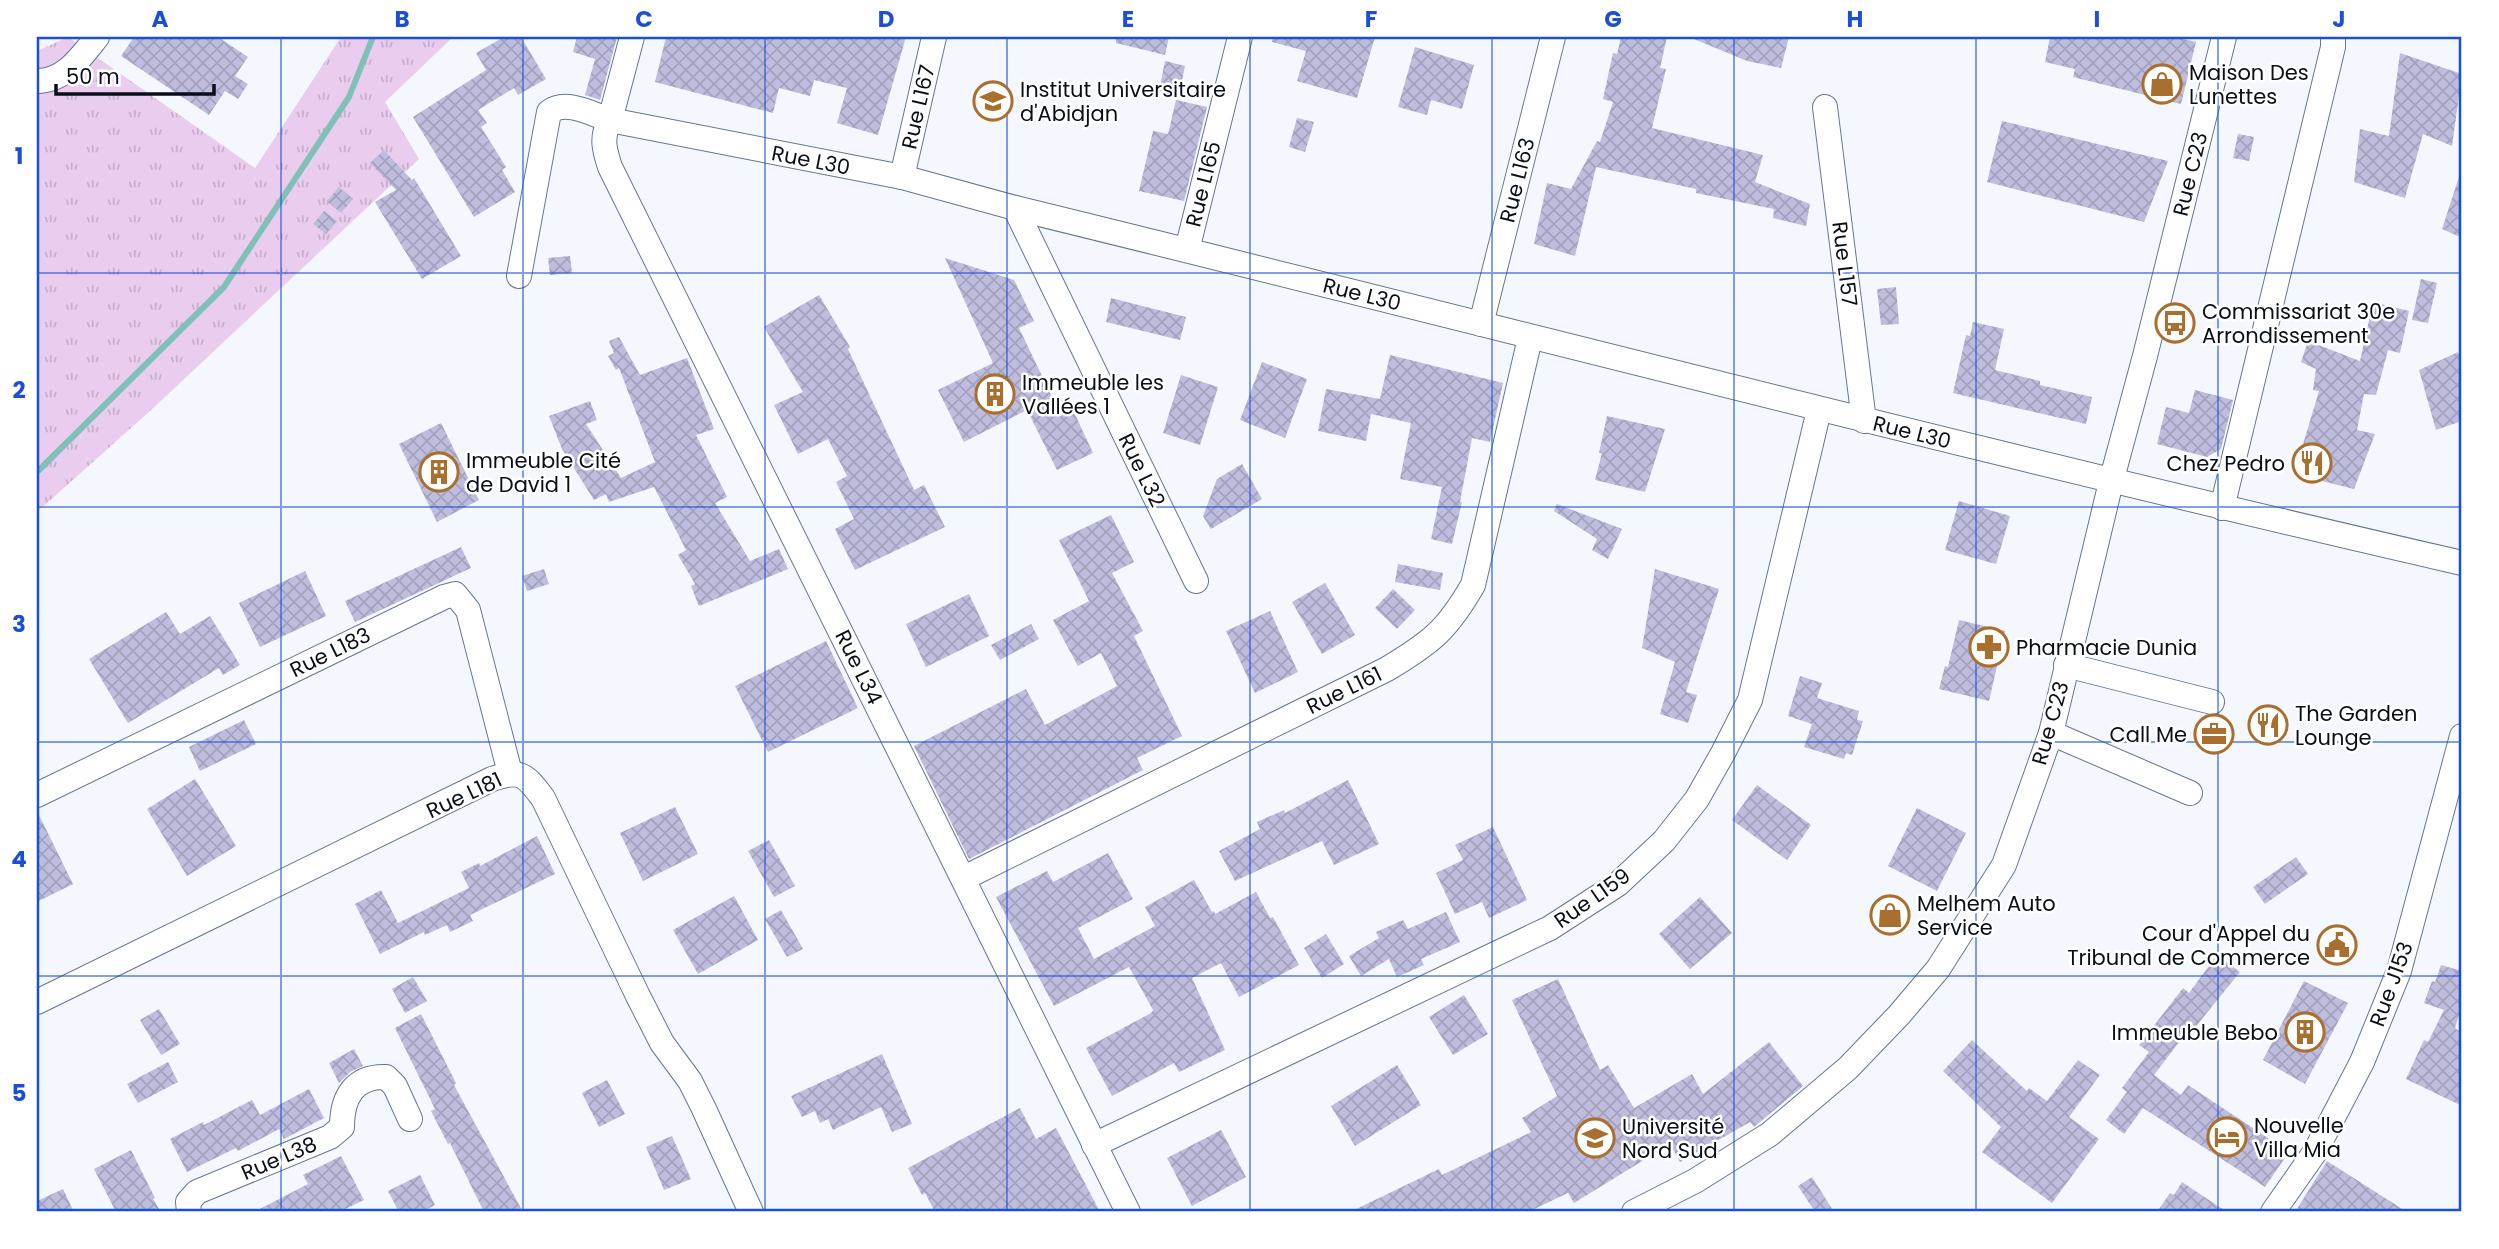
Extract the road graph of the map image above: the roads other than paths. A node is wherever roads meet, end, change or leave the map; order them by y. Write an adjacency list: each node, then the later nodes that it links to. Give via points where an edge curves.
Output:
1 (97, 37): 8 (street, via 74,67)
2 (632, 37): 10 (street, Rue L34)
3 (934, 37): 11 (street, Rue L167)
4 (1240, 37): 13 (street, Rue L165)
5 (1553, 37): 15 (street, Rue L163)
6 (2224, 37): 19 (street, Rue C23)
7 (2333, 37): 20 (street)
8 (37, 81)
9 (1825, 107): 18 (street, Rue L157)
10 (610, 120): 11 (street, Rue L30); 14 (street, Rue L30, via 566,106 549,112); 30 (street, Rue L34, via 603,132 610,167)
11 (902, 177): 12 (street, Rue L30)
12 (1015, 208): 13 (street, Rue L30); 22 (street, Rue L32)
13 (1187, 250): 15 (street, Rue L30)
14 (519, 276)
15 (1481, 324): 16 (street, Rue L30)
16 (1530, 338): 17 (street, Rue L30); 30 (street, Rue L161, via 1473,584 1455,617 1427,645)
17 (1819, 410): 18 (street, Rue L30); 33 (street, Rue L159, via 1750,700 1697,799 1664,841 1618,884 1550,928)
18 (1864, 421): 19 (street, Rue L30)
19 (2111, 482): 20 (street, Rue L30); 23 (street, Rue C23)
20 (2222, 508): 21 (street, Rue L30)
21 (2462, 563)
22 (1196, 581)
23 (2067, 665): 24 (street); 25 (street, Rue C23)
24 (2212, 702)
25 (2051, 733): 28 (street); 37 (street, Rue C23, via 2004,864 1938,968 1899,1016 1848,1068 1770,1134)
26 (2462, 736): 38 (street, Rue J153, via 2399,971 2362,1062 2315,1152)
27 (510, 773): 29 (street, Rue L183, via 468,610 454,594); 31 (street, Rue L181); 35 (street, Rue L181, via 528,778 542,798 638,996 690,1081)
28 (2190, 793)
29 (37, 795)
30 (964, 878): 33 (street, Rue L34)
31 (37, 1002)
32 (410, 1119): 34 (street, Rue L38, via 395,1086 386,1077 375,1077 353,1087 342,1113 342,1127 330,1137 197,1192 188,1202)
33 (1094, 1145): 36 (street, Rue L34)
34 (189, 1212)
35 (751, 1212)
36 (1128, 1212)
37 (1634, 1212)
38 (2273, 1212)

